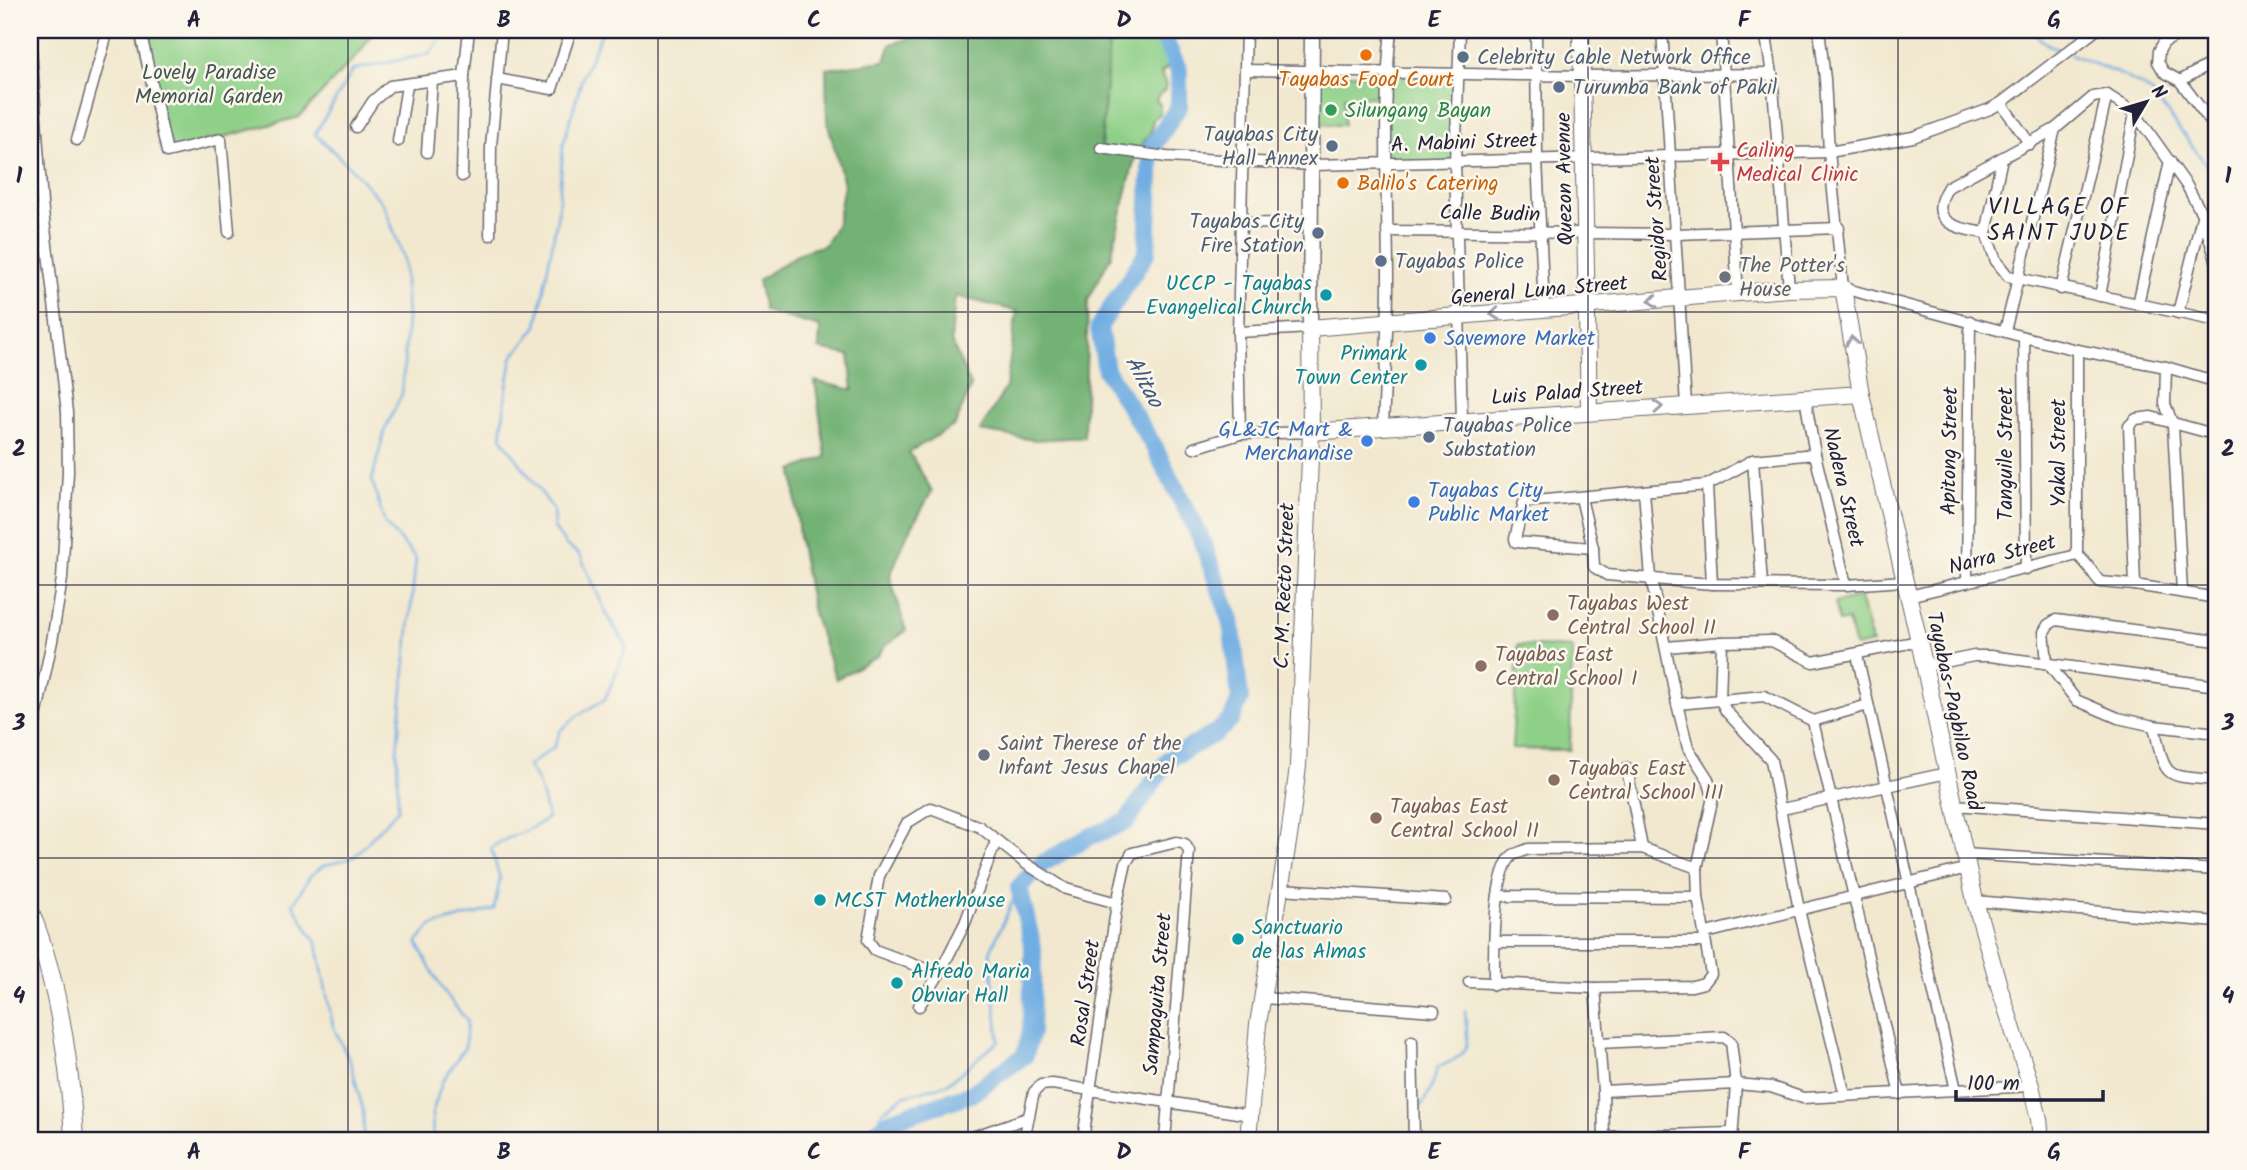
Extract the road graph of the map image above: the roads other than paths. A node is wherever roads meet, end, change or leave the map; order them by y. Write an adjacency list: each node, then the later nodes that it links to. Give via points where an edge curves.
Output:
1 (108, 30): 42 (street)
2 (140, 30): 66 (street, via 167,152 222,139)
3 (469, 30): 30 (street)
4 (502, 30): 32 (street)
5 (571, 30): 32 (street, via 552,89)
6 (1246, 30): 22 (street)
7 (1312, 30): 23 (street, C. M. Recto Street)
8 (1391, 30): 24 (street)
9 (1460, 30): 25 (street)
10 (1536, 30): 27 (street)
11 (1581, 30): 31 (main road, Quezon Avenue)
12 (1662, 30): 28 (street, Regidor Street)
13 (1721, 30): 29 (street)
14 (1765, 30): 26 (street)
15 (1819, 30): 47 (street)
16 (2096, 30): 37 (street, A. Mabini Street)
17 (2158, 30): 20 (street)
18 (2189, 30): 20 (street)
19 (30, 35): 139 (street, via 42,204 67,412 68,472 62,579)
20 (2164, 42): 34 (street, via 2158,62 2164,72)
21 (2217, 60): 34 (street)
22 (1245, 70): 23 (street); 55 (street)
23 (1312, 71): 24 (street); 57 (street, C. M. Recto Street)
24 (1386, 73): 25 (street); 58 (street)
25 (1458, 74): 27 (street); 56 (street)
26 (1772, 74): 29 (street); 48 (street)
27 (1536, 75): 31 (street); 53 (street)
28 (1665, 75): 29 (street); 31 (street); 49 (street, Regidor Street)
29 (1724, 75): 50 (street)
30 (464, 76): 33 (street); 59 (street)
31 (1583, 76): 51 (main road, Quezon Avenue)
32 (497, 79): 73 (street)
33 (432, 80): 35 (street); 46 (street)
34 (2180, 81): 41 (street)
35 (407, 85): 39 (street, via 390,86 373,101); 43 (street)
36 (2107, 95): 38 (street); 40 (street, via 2093,97); 78 (street)
37 (2001, 103): 44 (street); 47 (street, A. Mabini Street, via 1913,137)
38 (2134, 113): 54 (street); 80 (street)
39 (356, 127)
40 (2055, 129): 44 (street); 75 (street)
41 (2217, 130)
42 (77, 140)
43 (398, 141)
44 (2030, 144): 52 (street)
45 (1101, 148): 55 (street, A. Mabini Street)
46 (427, 152)
47 (1829, 152): 48 (street, A. Mabini Street); 63 (street)
48 (1779, 155): 50 (street, A. Mabini Street); 65 (street)
49 (1672, 156): 50 (street, A. Mabini Street); 51 (street, A. Mabini Street); 72 (street, Regidor Street)
50 (1729, 156): 70 (street)
51 (1584, 157): 53 (street, A. Mabini Street); 69 (main road, Quezon Avenue)
52 (2002, 158): 71 (street); 71 (street, via 1955,181 1942,196 1940,207 1950,223)
53 (1537, 159): 56 (street, A. Mabini Street); 68 (street)
54 (2170, 161): 60 (street); 82 (street)
55 (1241, 162): 57 (street, A. Mabini Street); 61 (street)
56 (1455, 163): 58 (street, A. Mabini Street); 67 (street)
57 (1312, 165): 58 (street, A. Mabini Street); 62 (street, C. M. Recto Street)
58 (1385, 165): 64 (street)
59 (461, 176)
60 (2202, 214): 74 (street); 85 (street)
61 (1240, 223): 62 (street); 92 (street)
62 (1310, 224): 90 (street, C. M. Recto Street)
63 (1839, 228): 65 (street, Calle Budin); 76 (street)
64 (1387, 231): 67 (street, Calle Budin); 89 (street)
65 (1783, 231): 70 (street, Calle Budin); 77 (street)
66 (229, 232)
67 (1456, 232): 68 (street, Calle Budin); 86 (street)
68 (1540, 233): 69 (street, Calle Budin); 84 (street)
69 (1585, 233): 72 (street, Calle Budin); 83 (main road, Quezon Avenue)
70 (1735, 233): 72 (street, Calle Budin); 79 (street)
71 (1986, 233): 75 (street, via 2001,269)
72 (1676, 234): 81 (street, Regidor Street)
73 (490, 235)
74 (2217, 263)
75 (2018, 280): 78 (street); 91 (street)
76 (1843, 288): 77 (main road, General Luna Street); 87 (street); 97 (main road, Tayabas-Pagbilao Road, one-way to 76)
77 (1789, 289): 79 (main road, General Luna Street)
78 (2061, 289): 80 (street)
79 (1738, 293): 81 (main road, General Luna Street)
80 (2100, 296): 82 (street)
81 (1681, 299): 83 (main road, General Luna Street, one-way to 83); 99 (street, Regidor Street)
82 (2138, 304): 85 (street)
83 (1587, 306): 84 (main road, General Luna Street); 100 (main road, Quezon Avenue)
84 (1544, 309): 86 (main road, General Luna Street, one-way to 86)
85 (2178, 313): 88 (street)
86 (1459, 318): 89 (main road, General Luna Street); 101 (street)
87 (1970, 321): 91 (street); 117 (street, Apitong Street)
88 (2217, 321)
89 (1387, 323): 90 (main road, General Luna Street); 103 (street)
90 (1310, 328): 92 (street, General Luna Street); 104 (main road, C. M. Recto Street)
91 (2005, 331): 93 (street)
92 (1238, 332): 105 (street)
93 (2024, 337): 94 (street); 115 (street, Tanguile Street)
94 (2077, 351): 95 (street); 114 (street, Yakal Street)
95 (2165, 367): 96 (street); 102 (street, via 2165,404)
96 (2217, 382)
97 (1861, 394): 98 (main road, Luis Palad Street); 122 (main road, Tayabas-Pagbilao Road)
98 (1805, 397): 99 (main road, Luis Palad Street); 108 (street, Nadera Street)
99 (1686, 405): 100 (main road, Luis Palad Street, one-way to 99)
100 (1590, 411): 101 (main road, Luis Palad Street)
101 (1462, 421): 103 (main road, Luis Palad Street)
102 (2173, 425): 106 (street); 121 (street, via 2151,417 2136,419 2129,426); 123 (street)
103 (1383, 427): 104 (main road, Luis Palad Street)
104 (1311, 432): 105 (street, Luis Palad Street); 155 (main road, C. M. Recto Street, via 1298,766)
105 (1240, 434): 107 (street, Luis Palad Street)
106 (2217, 435)
107 (1194, 448)
108 (1815, 454): 109 (street); 120 (street, Nadera Street)
109 (1753, 460): 110 (street); 119 (street)
110 (1707, 485): 111 (street); 118 (street)
111 (1644, 491): 112 (street); 116 (street)
112 (1581, 498): 113 (street); 113 (street, via 1524,502 1515,539 1519,544)
113 (1593, 548): 116 (street, Narra Street, via 1594,567 1607,575)
114 (2077, 555): 115 (street, Narra Street); 121 (street, Narra Street, via 2100,582)
115 (2026, 569): 117 (street, Narra Street)
116 (1651, 578): 118 (street, Narra Street); 128 (street)
117 (1967, 582): 122 (street, Narra Street)
118 (1712, 584): 119 (street, Narra Street)
119 (1762, 584): 120 (street, Narra Street)
120 (1846, 585): 122 (street, Narra Street)
121 (2135, 585): 123 (street, Narra Street)
122 (1906, 589): 125 (main road, Tayabas-Pagbilao Road)
123 (2182, 592): 124 (street, Narra Street)
124 (2217, 598)
125 (1919, 641): 129 (street); 131 (main road, Tayabas-Pagbilao Road)
126 (2217, 641): 130 (street, via 2056,620 2044,632)
127 (1722, 642): 128 (street); 129 (street, via 1772,640 1813,662); 133 (street)
128 (1667, 648): 134 (street)
129 (1857, 655): 135 (street)
130 (2047, 662): 131 (street, via 1974,656); 132 (street); 137 (street, via 2076,700 2118,718)
131 (1925, 666): 141 (main road, Tayabas-Pagbilao Road)
132 (2217, 687)
133 (1720, 699): 134 (street); 136 (street, via 1764,696); 146 (street, via 1771,760)
134 (1677, 704): 152 (street, via 1688,748 1708,779 1713,797)
135 (1868, 705): 136 (street); 143 (street)
136 (1813, 721): 144 (street)
137 (2154, 726): 138 (street); 142 (street, via 2162,762 2169,772 2177,777)
138 (2217, 733)
139 (30, 746)
140 (1627, 768): 149 (street)
141 (1947, 773): 143 (street); 145 (main road, Tayabas-Pagbilao Road)
142 (2217, 780)
143 (1887, 786): 144 (street); 154 (street)
144 (1831, 799): 146 (street); 156 (street)
145 (1954, 805): 147 (street); 151 (main road, Tayabas-Pagbilao Road)
146 (1782, 809): 162 (street)
147 (2217, 824)
148 (996, 841): 161 (street, via 1066,889); 167 (street, via 965,923); 167 (street, via 980,827 931,808 907,823 879,876 870,946)
149 (1642, 848): 152 (street); 157 (street, via 1528,849 1504,867)
150 (1132, 853): 161 (street, Rosal Street); 183 (street, Sampaguita Street, via 1177,842 1189,851)
151 (1967, 861): 153 (street); 154 (street); 160 (main road, Tayabas-Pagbilao Road)
152 (1697, 868): 158 (street)
153 (2217, 870)
154 (1909, 883): 156 (street); 179 (street)
155 (1281, 889): 159 (street); 171 (main road, C. M. Recto Street)
156 (1854, 896): 162 (street); 181 (street)
157 (1498, 897): 158 (street); 166 (street)
158 (1698, 897): 165 (street)
159 (1446, 900)
160 (1975, 901): 164 (street); 177 (main road, Tayabas-Pagbilao Road)
161 (1117, 903): 178 (street, Rosal Street)
162 (1799, 910): 165 (street); 182 (street)
163 (30, 912): 188 (main road, via 43,944 63,1031)
164 (2217, 922)
165 (1705, 938): 166 (street); 170 (street, via 1711,974 1704,984)
166 (1494, 942): 169 (street)
167 (939, 974): 172 (street)
168 (1469, 982): 169 (street)
169 (1494, 985): 170 (street)
170 (1595, 988): 175 (street)
171 (1264, 998): 173 (street); 184 (main road, C. M. Recto Street)
172 (919, 1006)
173 (1434, 1011)
174 (1412, 1041): 194 (street)
175 (1598, 1043): 176 (street, via 1724,1037 1731,1042); 180 (street)
176 (1736, 1084): 180 (street); 182 (street, via 1771,1087 1803,1098); 186 (street)
177 (2031, 1086): 179 (street); 195 (main road, Tayabas-Pagbilao Road)
178 (1091, 1090): 183 (street); 185 (street, via 1041,1085 1034,1092); 191 (street, Rosal Street)
179 (1956, 1090): 181 (street)
180 (1603, 1091): 187 (street)
181 (1900, 1094): 182 (street)
182 (1845, 1095)
183 (1167, 1101): 184 (street); 192 (street, Sampaguita Street)
184 (1250, 1115): 193 (main road, C. M. Recto Street)
185 (1027, 1118): 189 (street); 190 (street)
186 (1732, 1137): 187 (street)
187 (1604, 1139)
188 (74, 1140)
189 (967, 1140)
190 (1024, 1140)
191 (1083, 1140)
192 (1165, 1140)
193 (1248, 1140)
194 (1414, 1140)
195 (2041, 1140)

